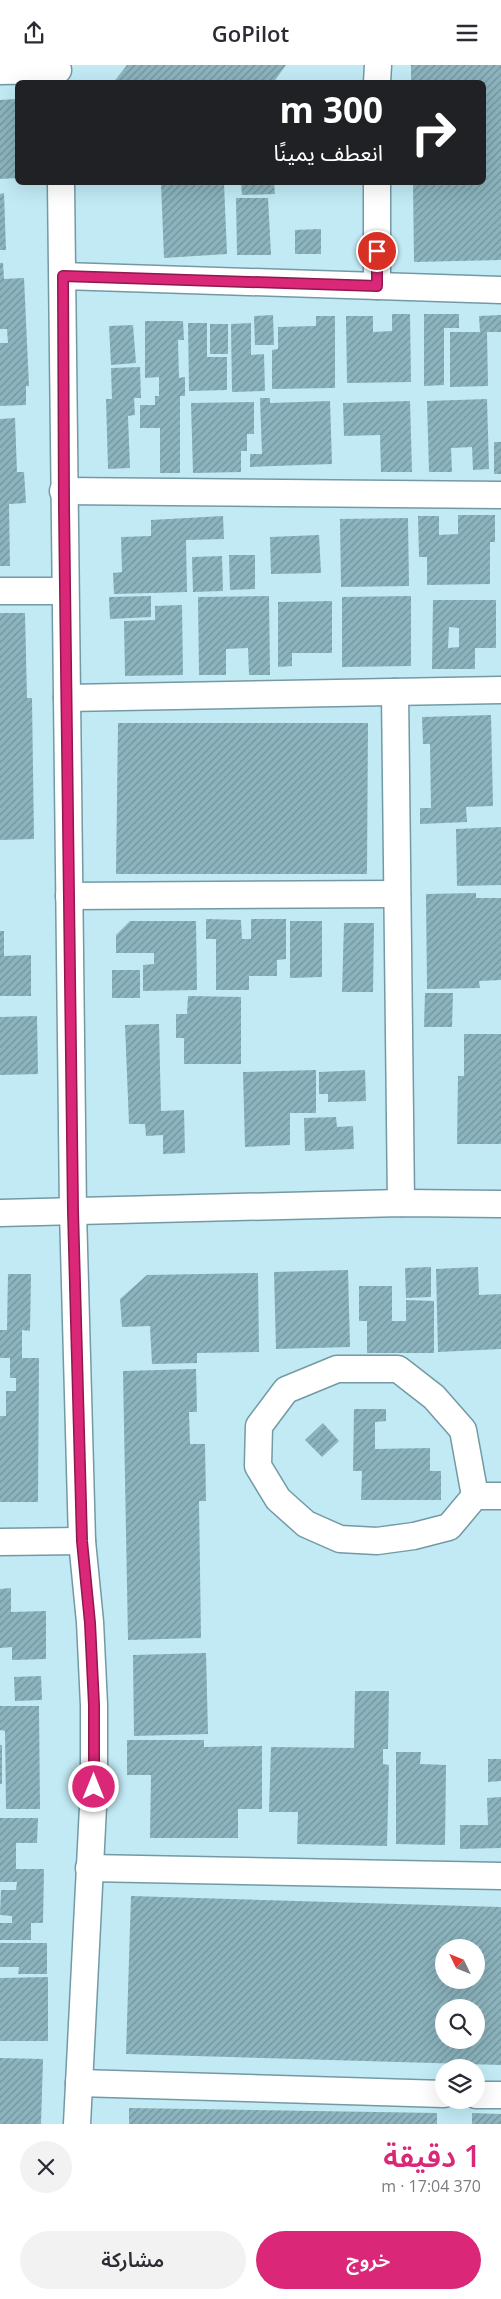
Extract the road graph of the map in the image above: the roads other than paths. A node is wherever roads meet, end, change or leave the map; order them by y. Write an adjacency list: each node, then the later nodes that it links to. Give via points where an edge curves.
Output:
1 (378, 65): 4 (street)
2 (0, 71): 3 (street)
3 (58, 73)
4 (378, 80)
5 (61, 185): 7 (street)
6 (377, 185): 8 (street)
7 (63, 276): 8 (street); 10 (street)
8 (377, 286): 9 (street)
9 (501, 290)
10 (64, 491): 11 (street); 13 (street)
11 (501, 495)
12 (0, 591): 13 (street)
13 (65, 591): 16 (street)
14 (501, 690): 15 (street)
15 (394, 692): 16 (street); 17 (street)
16 (67, 699): 18 (street)
17 (397, 894): 18 (street); 19 (street)
18 (69, 896): 21 (street)
19 (401, 1203): 20 (street); 21 (street)
20 (501, 1205)
21 (73, 1211): 22 (street); 25 (street)
22 (0, 1213)
23 (475, 1496): 23 (street, via 449,1527 377,1541 340,1539 306,1524 278,1499 258,1467 259,1426 286,1390 337,1369 398,1369 434,1397 463,1430); 24 (street)
24 (501, 1496)
25 (82, 1541): 26 (street); 27 (street, via 94,1705 94,1787)
26 (0, 1542)
27 (89, 1868): 28 (street); 29 (street)
28 (501, 1876)
29 (79, 2083): 30 (street); 33 (street)
30 (435, 2094)
31 (485, 2095): 32 (street)
32 (501, 2095)
33 (78, 2124)

